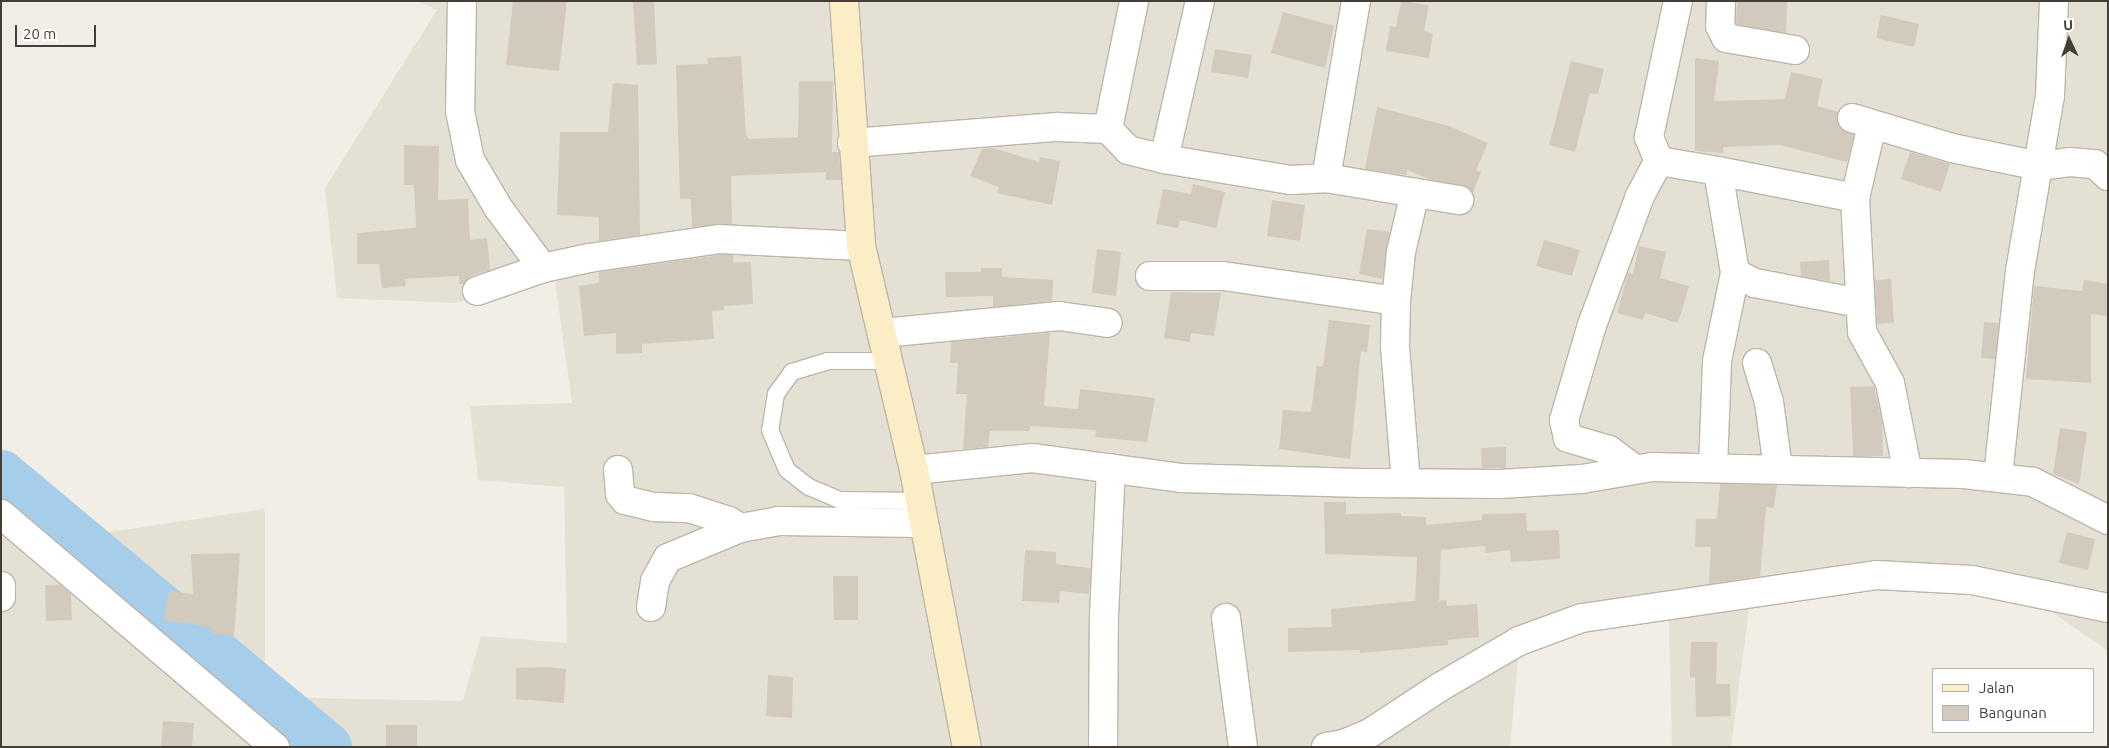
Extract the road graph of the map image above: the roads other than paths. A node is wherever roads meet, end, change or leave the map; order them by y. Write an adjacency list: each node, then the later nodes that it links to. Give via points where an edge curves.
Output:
1 (462, 1): 22 (street, via 460,111 470,160 499,209)
2 (844, 1): 11 (street)
3 (1134, 1): 10 (street)
4 (1200, 1): 12 (street)
5 (1356, 1): 17 (street)
6 (1678, 1): 13 (street, via 1649,137)
7 (1722, 1): 9 (street, via 1720,26 1726,38)
8 (2054, 1): 14 (street, via 2050,96)
9 (1795, 50)
10 (1108, 129): 11 (street, via 1057,127); 12 (street, via 1128,150)
11 (852, 143): 21 (street)
12 (1164, 159): 17 (street, via 1291,180)
13 (1658, 161): 15 (street); 34 (street, via 1640,196 1592,325 1564,420 1568,438 1609,450)
14 (2039, 166): 16 (street, via 2070,162 2095,164); 19 (street, via 1952,148 1862,122); 39 (street, via 2020,271)
15 (1718, 171): 19 (street); 23 (street)
16 (2108, 176)
17 (1326, 178): 18 (street)
18 (1416, 193): 20 (street); 26 (street, via 1401,252)
19 (1855, 198): 27 (street)
20 (1459, 200)
21 (861, 246): 22 (street, via 718,239); 29 (street)
22 (543, 268): 25 (street)
23 (1735, 273): 27 (street, via 1755,283); 32 (street, via 1717,362)
24 (1150, 276): 26 (street, via 1223,276)
25 (477, 291)
26 (1396, 301): 40 (street, via 1395,346)
27 (1860, 303): 38 (street, via 1862,332 1890,383)
28 (1108, 323): 29 (street, via 1059,316)
29 (883, 333): 30 (street)
30 (889, 361): 37 (street); 41 (lane, via 828,361 792,372 776,394 770,430 787,470 809,487 839,500)
31 (1757, 364): 35 (street, via 1769,402)
32 (1712, 467): 34 (street); 35 (street)
33 (1110, 468): 37 (street, via 1032,458); 40 (street, via 1203,479); 52 (street)
34 (1632, 468): 40 (street, via 1582,479 1500,484)
35 (1778, 469): 38 (street)
36 (618, 470): 44 (street, via 620,494 625,500 654,507 689,508 729,521)
37 (914, 470): 41 (street)
38 (1908, 474): 39 (street)
39 (1998, 476): 43 (street, via 2033,482)
40 (1406, 483)
41 (921, 512): 44 (street, via 778,520); 51 (street)
42 (1, 514): 50 (street)
43 (2108, 520)
44 (740, 528): 47 (street, via 668,558 655,581)
45 (1, 586): 46 (street)
46 (1, 597)
47 (650, 607)
48 (2108, 608): 54 (street, via 1972,580 1876,575 1582,618 1518,641 1370,733 1344,744)
49 (1226, 618): 53 (street)
50 (275, 747)
51 (967, 747)
52 (1103, 747)
53 (1243, 747)
54 (1326, 747)

